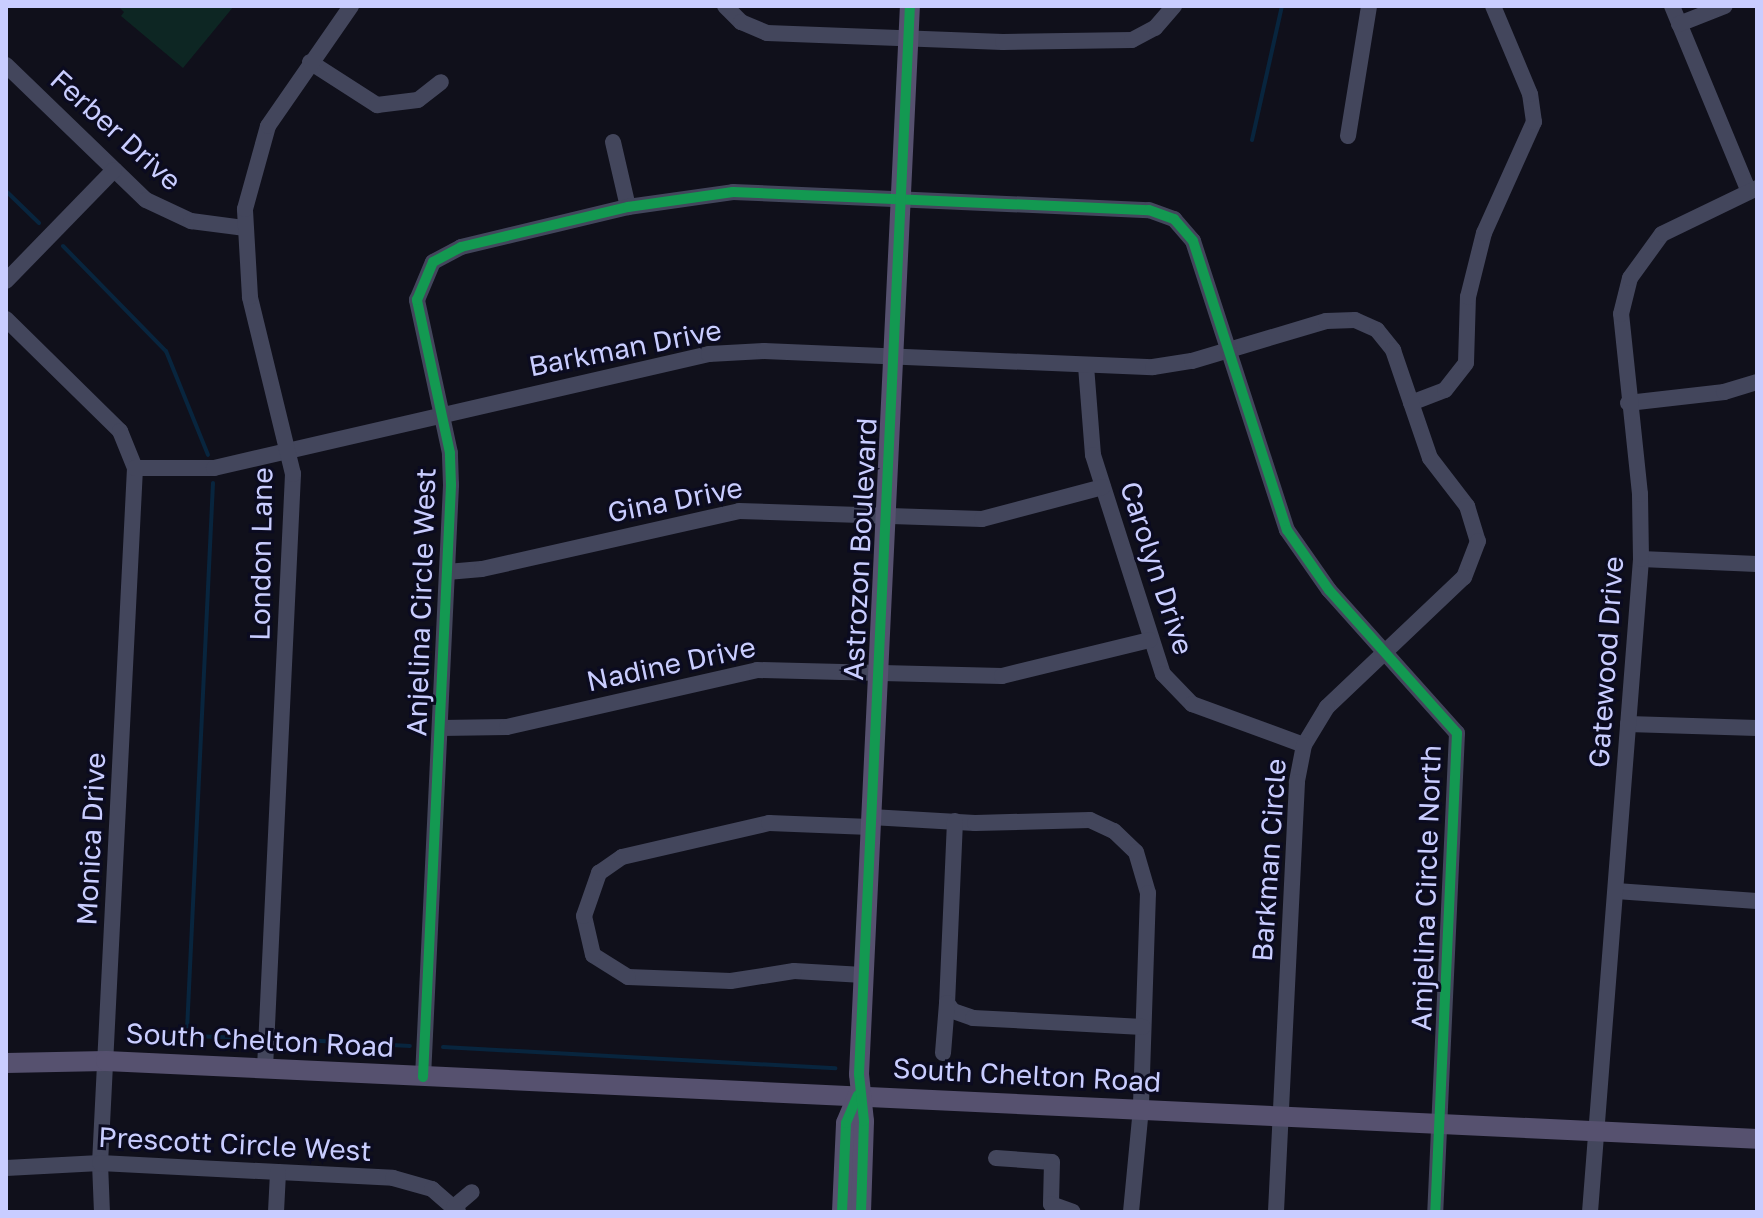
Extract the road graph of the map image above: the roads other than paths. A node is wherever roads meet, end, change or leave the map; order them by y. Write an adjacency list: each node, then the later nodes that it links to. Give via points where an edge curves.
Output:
1 (351, 6): 11 (street, London Lane)
2 (725, 6): 10 (street, via 741,22 767,33)
3 (910, 6): 10 (main road, Astrozon Boulevard)
4 (1369, 6): 14 (street)
5 (1493, 6): 27 (street, via 1530,94 1534,122 1484,233 1468,297 1466,363 1445,390)
6 (1672, 6): 9 (street)
7 (1725, 6): 9 (street)
8 (1170, 11): 10 (street, via 1132,40)
9 (1679, 24): 17 (street)
10 (908, 39): 18 (main road, Astrozon Boulevard)
11 (310, 62): 13 (street, via 377,105 418,100); 20 (street, London Lane, via 259,148)
12 (6, 65): 16 (street, Ferber Drive)
13 (441, 82)
14 (1348, 136)
15 (613, 142): 19 (street)
16 (114, 170): 20 (street, Ferber Drive, via 161,209 206,225); 21 (street)
17 (1753, 190): 28 (street, Gatewood Drive, via 1676,223 1639,262 1621,314)
18 (900, 199): 19 (street, Anjelina Circle West, via 755,191); 23 (street, Anjelina Circle West, via 1164,214 1193,241); 24 (main road, Astrozon Boulevard)
19 (628, 207): 29 (street, Anjelina Circle West, via 461,247 433,262 417,300)
20 (244, 228): 30 (street, London Lane, via 250,297)
21 (6, 281)
22 (6, 319): 31 (street, via 120,431)
23 (1227, 349): 25 (street, Barkman Drive, via 1167,366); 27 (street, Barkman Circle, via 1326,321 1355,320 1386,339); 38 (street, Amjelina Circle North, via 1287,530 1329,590)
24 (893, 356): 25 (street, Barkman Drive); 29 (street, Barkman Drive, via 709,354); 33 (main road, Astrozon Boulevard)
25 (1086, 366): 32 (street, Carolyn Drive, via 1087,425)
26 (1757, 382): 28 (street, via 1724,392)
27 (1411, 403): 38 (street, Barkman Circle, via 1430,458 1467,506 1478,541 1464,577)
28 (1628, 403): 34 (street, Gatewood Drive, via 1640,494)
29 (441, 415): 30 (street, Barkman Drive); 36 (street, Anjelina Circle West, via 451,469)
30 (289, 450): 31 (street, Barkman Drive, via 198,470); 54 (street, London Lane, via 293,490)
31 (135, 468): 52 (street, Monica Drive)
32 (1103, 487): 33 (street, Gina Drive, via 982,519); 37 (street, Carolyn Drive)
33 (885, 516): 36 (street, Gina Drive, via 739,511 482,569); 39 (main road, Astrozon Boulevard)
34 (1641, 559): 35 (street); 40 (street, Gatewood Drive)
35 (1757, 564)
36 (447, 572): 41 (street, Anjelina Circle West)
37 (1150, 640): 39 (street, Nadine Drive, via 1026,674); 43 (street, Carolyn Drive, via 1170,687 1192,704)
38 (1385, 651): 43 (street, Barkman Circle, via 1327,707); 59 (street, Amjelina Circle North, via 1457,733)
39 (878, 675): 41 (street, Nadine Drive, via 742,672 507,727); 45 (main road, Astrozon Boulevard)
40 (1628, 724): 42 (street); 46 (street, Gatewood Drive)
41 (441, 728): 55 (street, Anjelina Circle West)
42 (1757, 728)
43 (1304, 745): 58 (street, Barkman Circle, via 1297,782)
44 (955, 821): 45 (street); 49 (street); 50 (street, via 1090,820 1126,840 1142,864 1148,893)
45 (871, 822): 48 (main road, Astrozon Boulevard); 48 (street, via 769,823 622,857 599,873 584,916 593,955 628,977 731,981 794,971)
46 (1616, 891): 47 (street); 60 (street, Gatewood Drive)
47 (1757, 901)
48 (863, 975): 56 (main road, Astrozon Boulevard)
49 (947, 1003): 50 (street, via 973,1018); 51 (street)
50 (1143, 1027): 57 (street)
51 (943, 1053)
52 (106, 1061): 53 (main road, South Chelton Road); 54 (main road, South Chelton Road); 63 (street, Monica Drive)
53 (6, 1063)
54 (265, 1068): 55 (main road, South Chelton Road)
55 (423, 1077): 56 (main road, South Chelton Road)
56 (858, 1095): 57 (main road, South Chelton Road); 70 (main road, Astrozon Boulevard, via 846,1123); 71 (main road, Astrozon Boulevard, via 864,1121)
57 (1141, 1108): 58 (main road, South Chelton Road); 73 (street)
58 (1281, 1117): 59 (main road, South Chelton Road); 74 (street, Barkman Circle)
59 (1440, 1124): 60 (main road, South Chelton Road); 75 (street, Amjelina Circle North)
60 (1596, 1131): 61 (main road, South Chelton Road); 76 (street, Gatewood Drive)
61 (1757, 1139)
62 (996, 1158): 72 (street, via 1052,1162 1051,1204)
63 (100, 1163): 64 (street, Prescott Circle West); 65 (street, Prescott Circle West); 68 (street, Monica Drive)
64 (6, 1168)
65 (278, 1172): 67 (street, Prescott Circle West, via 408,1180 432,1189); 69 (street)
66 (472, 1192): 67 (street)
67 (456, 1209)
68 (102, 1212)
69 (276, 1212)
70 (842, 1212)
71 (861, 1212)
72 (1073, 1212)
73 (1131, 1212)
74 (1276, 1212)
75 (1435, 1212)
76 (1590, 1212)

